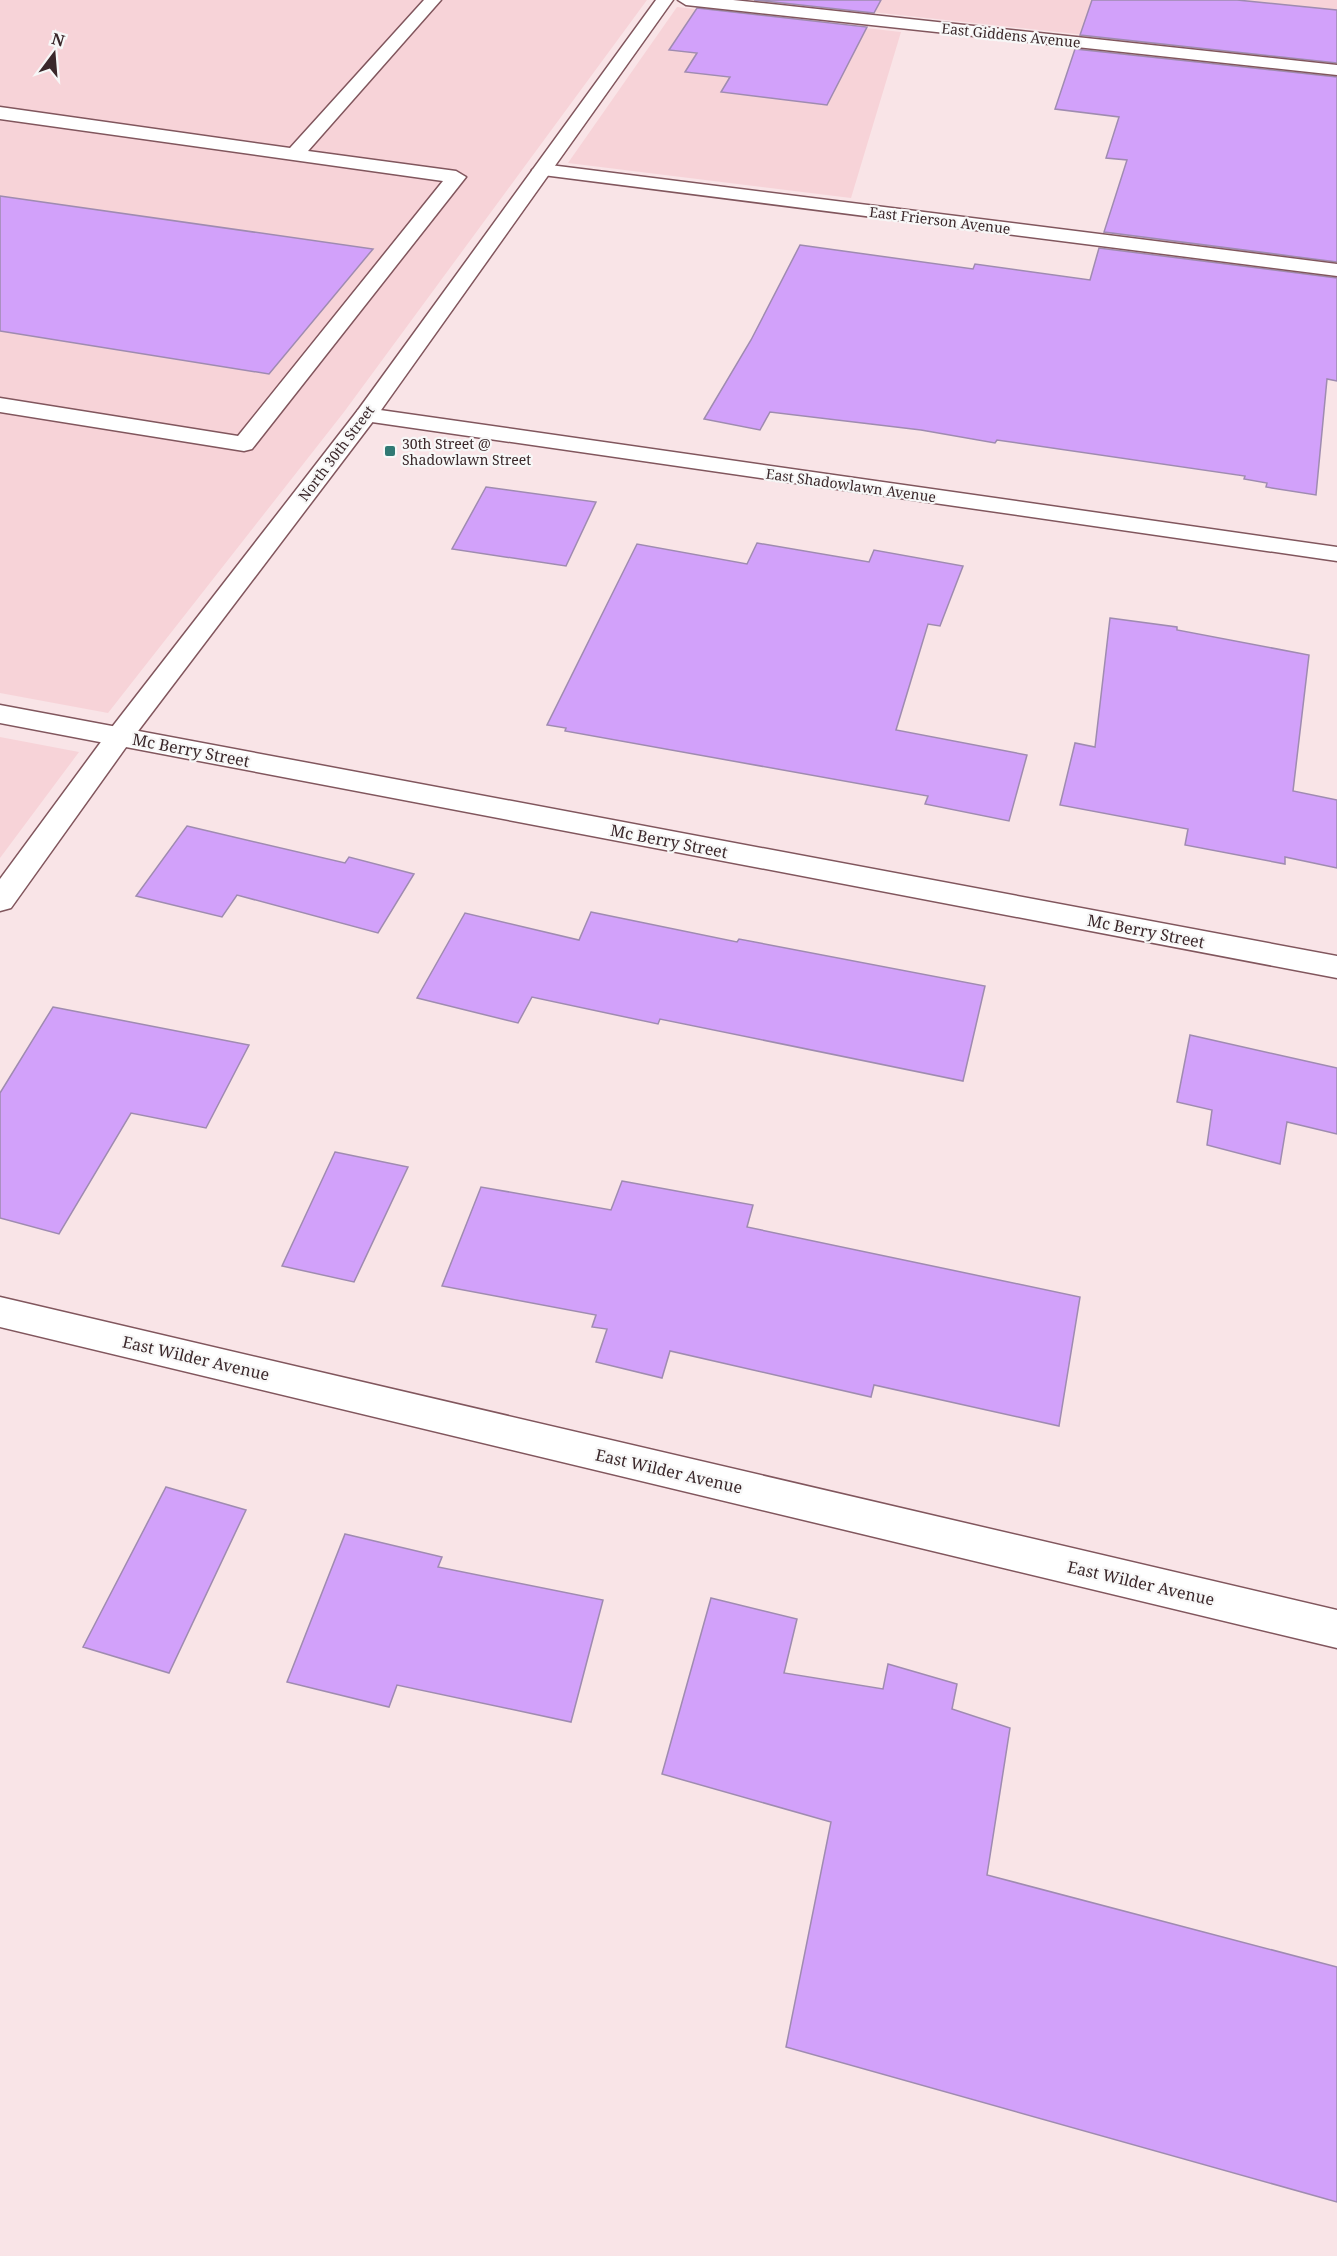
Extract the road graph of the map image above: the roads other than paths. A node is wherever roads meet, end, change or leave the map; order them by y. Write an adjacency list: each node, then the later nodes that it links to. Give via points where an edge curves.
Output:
1 (433, 0): 6 (street)
2 (665, 0): 7 (street, North 30th Street)
3 (686, 0): 4 (street, East Giddens Avenue)
4 (1337, 70)
5 (0, 113): 6 (street)
6 (295, 154): 9 (street, via 456,177 244,444)
7 (542, 170): 8 (street, East Frierson Avenue); 10 (street, North 30th Street)
8 (1337, 270)
9 (0, 405)
10 (366, 415): 11 (street, East Shadowlawn Avenue); 13 (street, North 30th Street)
11 (1337, 554)
12 (0, 714): 13 (street, Mc Berry Street)
13 (119, 737): 14 (street, North 30th Street); 15 (street, Mc Berry Street)
14 (0, 901)
15 (1337, 967)
16 (0, 1312): 17 (street, East Wilder Avenue)
17 (1337, 1629)

